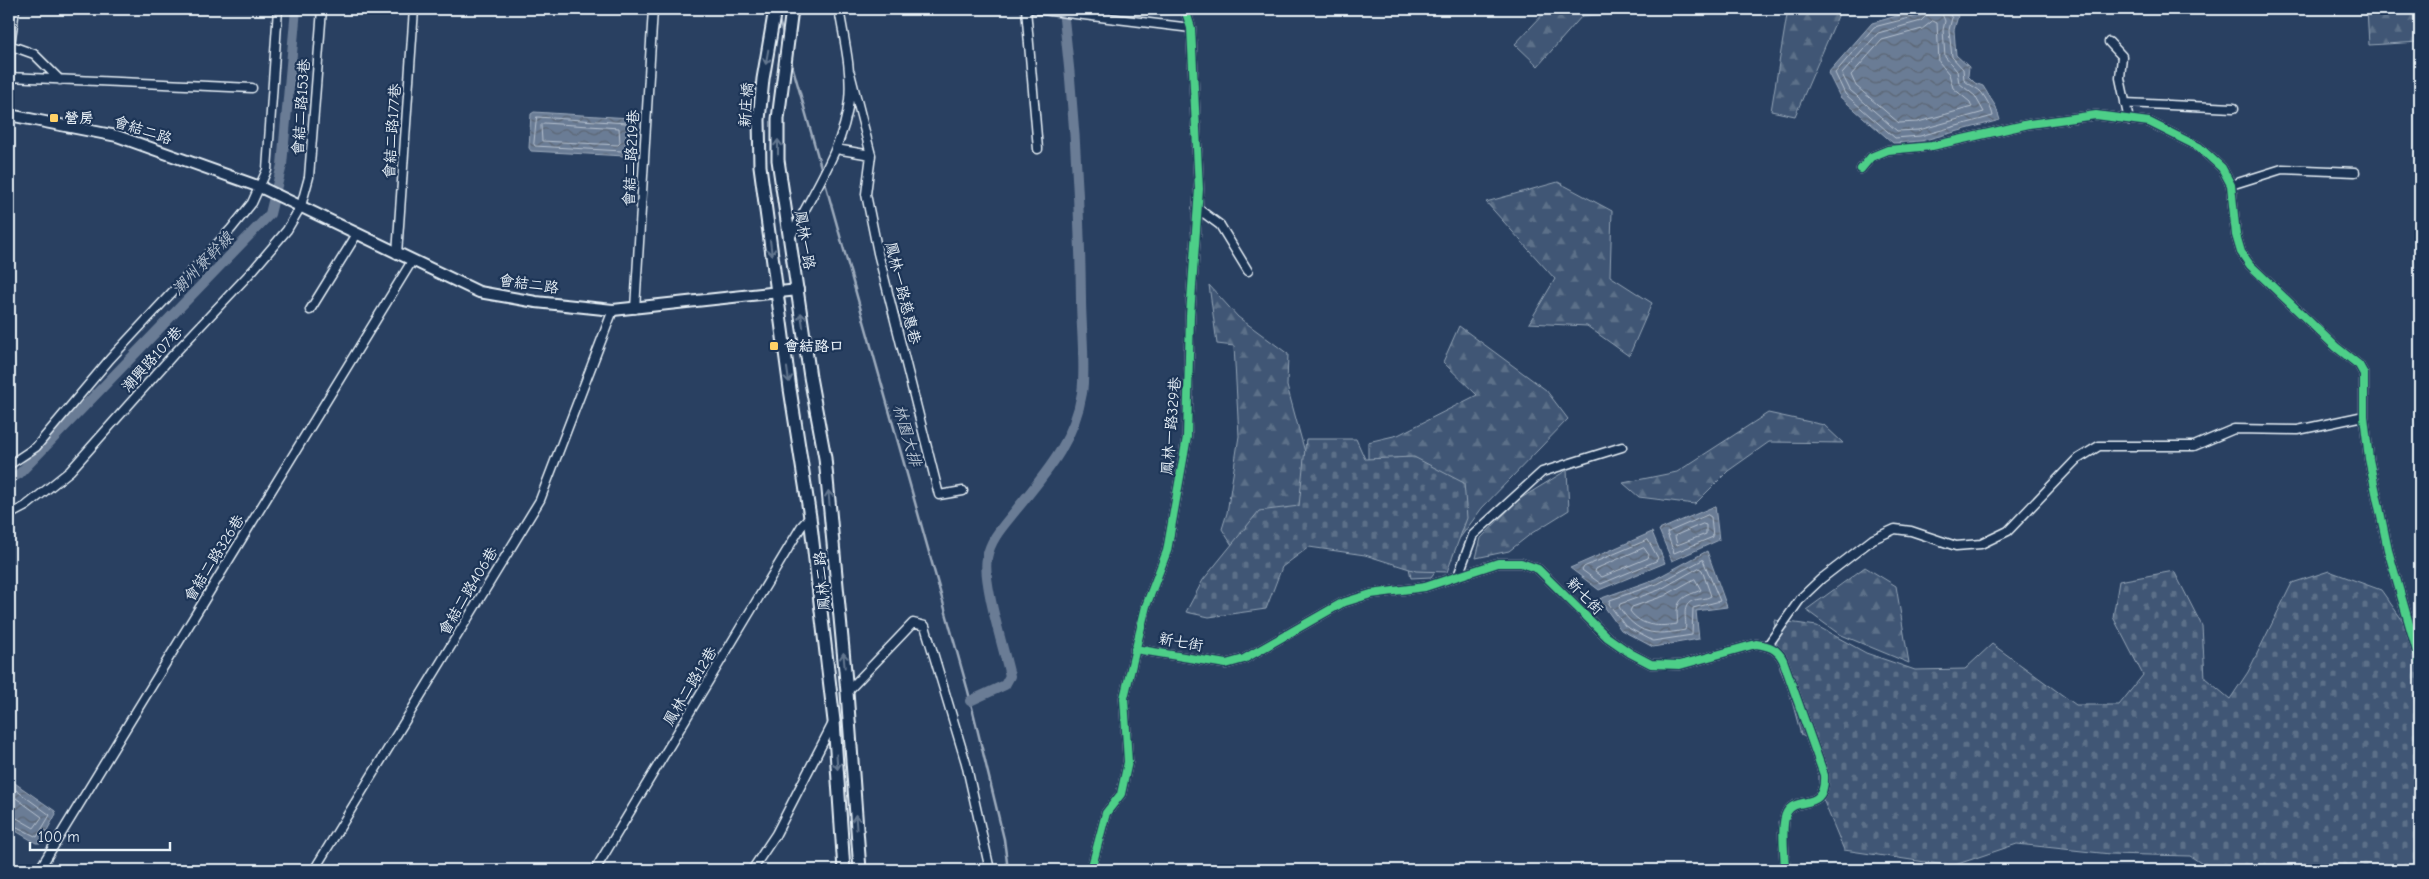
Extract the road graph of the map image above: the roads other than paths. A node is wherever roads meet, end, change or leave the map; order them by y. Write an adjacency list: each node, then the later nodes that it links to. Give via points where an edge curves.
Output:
1 (15, 9): 15 (street)
2 (278, 9): 30 (street, via 267,170)
3 (322, 9): 31 (street, 會結二路153巷, via 309,177)
4 (414, 9): 35 (street, 會結二路177巷)
5 (653, 9): 40 (street, 會結二路219巷)
6 (774, 9): 39 (main road, 新庄橋, one-way to 39, via 759,120 760,166)
7 (792, 9): 34 (main road, 鳳林一路, one-way to 7, via 778,160 778,119)
8 (839, 9): 16 (street)
9 (1026, 9): 25 (street)
10 (1034, 9): 12 (street)
11 (1185, 9): 13 (street, 鳳林一路329巷)
12 (1043, 10): 13 (street)
13 (1191, 28): 32 (street, 鳳林一路329巷, via 1199,189)
14 (2109, 42): 20 (street, via 2122,56 2120,78)
15 (10, 45): 17 (street); 18 (street, via 34,54)
16 (850, 73): 24 (street, via 849,102); 26 (street, 鳳林一路慈惠巷)
17 (10, 78): 18 (street); 22 (street)
18 (60, 80): 19 (street)
19 (252, 88)
20 (2125, 103): 21 (street); 23 (street)
21 (2234, 108)
22 (9, 116): 30 (street, 會結二路, via 117,136)
23 (2129, 120): 27 (street, via 2096,115 2029,124 1932,146 1888,150 1871,157); 29 (street, via 2149,122 2199,147 2222,168)
24 (836, 149): 26 (street); 34 (street)
25 (1038, 149)
26 (870, 155): 46 (street, 鳳林一路慈惠巷, via 866,194 939,495)
27 (1861, 169)
28 (2355, 172): 29 (street, via 2282,169)
29 (2231, 185): 43 (street, via 2241,252 2266,282 2336,348 2359,365 2364,374)
30 (262, 188): 31 (street, 會結二路); 45 (street, via 231,229 110,359 36,447)
31 (299, 205): 33 (street, 會結二路); 47 (street, 潮興路107巷, via 283,236 70,471)
32 (1197, 208): 37 (street, via 1220,225); 51 (street, 鳳林一路329巷, via 1187,437 1167,551 1146,606)
33 (357, 234): 35 (street, 會結二路); 41 (street)
34 (790, 239): 38 (main road, 鳳林一路)
35 (397, 254): 36 (street, 會結二路)
36 (412, 261): 42 (street, 會結二路, via 479,292); 55 (street, 會結二路326巷)
37 (1248, 271)
38 (798, 290): 39 (street, 會結二路); 53 (main road, 鳳林二路, one-way to 38, via 825,458)
39 (777, 292): 40 (street, 會結二路); 48 (main road, 鳳林二路, one-way to 48)
40 (636, 309): 42 (street, 會結二路)
41 (310, 310)
42 (613, 310): 56 (street, 會結二路406巷, via 540,500)
43 (2364, 416): 50 (street, via 2298,430 2234,430 2194,446 2099,446 2076,460 2008,531 1981,544 1956,546 1895,529 1873,540 1801,598); 52 (street, via 2369,459 2388,550)
44 (1622, 447): 49 (street, via 1542,472 1473,535)
45 (9, 465)
46 (963, 491)
47 (9, 516)
48 (810, 517): 54 (main road, 鳳林二路); 57 (street, 鳳林二路12巷)
49 (1458, 576): 50 (street, 新七街, via 1498,562 1521,563 1538,569 1607,637 1651,664 1680,665 1756,644); 51 (street, 新七街, via 1342,603 1251,655 1226,664)
50 (1768, 646): 63 (street, via 1778,651 1783,660 1824,775 1823,791 1815,800 1792,807 1785,815)
51 (1135, 648): 62 (street, 鳳林一路329巷, via 1124,698 1128,762 1121,794 1106,814)
52 (2420, 662)
53 (847, 692): 60 (main road, 鳳林二路, one-way to 53); 61 (street, via 913,623 925,626 966,763)
54 (834, 721): 58 (street, via 776,834); 59 (main road, 鳳林二路, one-way to 59)
55 (38, 870)
56 (314, 870)
57 (595, 870)
58 (752, 870)
59 (844, 870)
60 (860, 870)
61 (990, 870)
62 (1091, 870)
63 (1785, 870)

